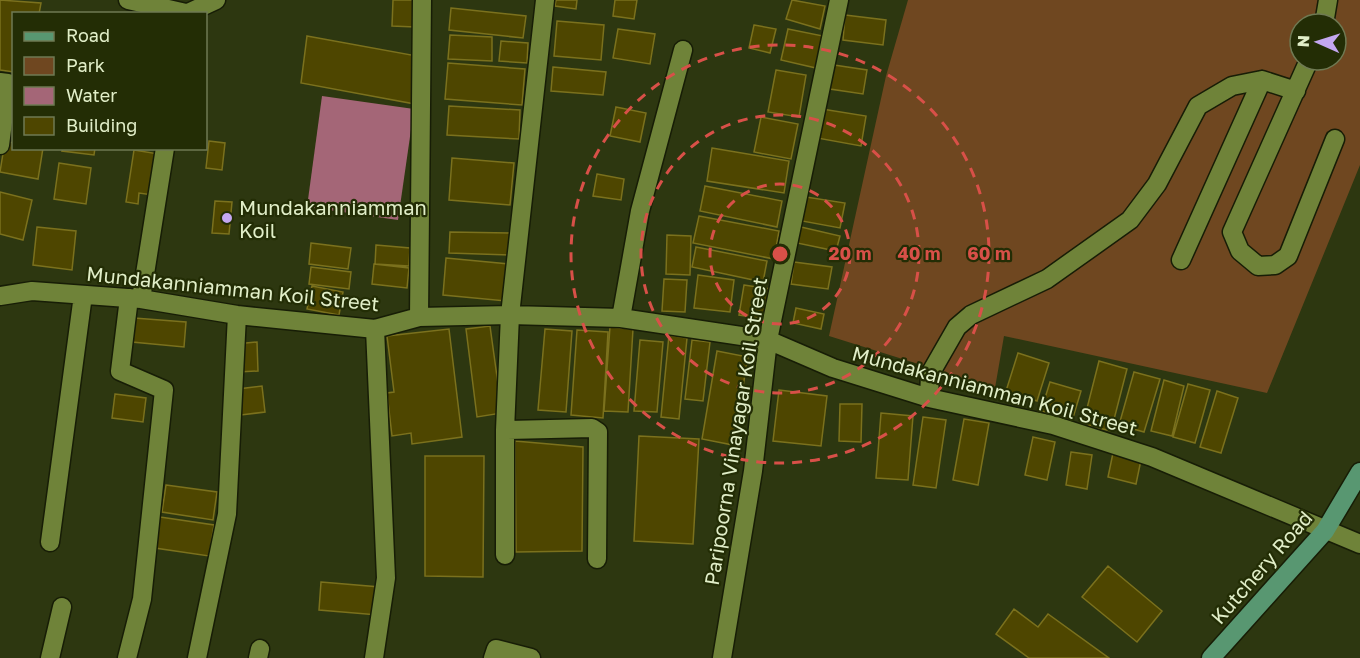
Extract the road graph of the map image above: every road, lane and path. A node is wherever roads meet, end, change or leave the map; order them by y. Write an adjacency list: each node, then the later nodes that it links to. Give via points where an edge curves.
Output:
1 (128, 0): 6 (street)
2 (216, 0): 7 (street)
3 (422, 0): 22 (street)
4 (545, 0): 21 (street)
5 (839, 0): 25 (street, Paripoorna Vinayagar Koil Street)
6 (182, 12)
7 (188, 12)
8 (682, 50): 23 (street, via 640,211)
9 (1304, 72): 12 (street)
10 (1262, 80): 12 (street); 16 (street); 26 (street, via 1232,86 1198,106 1157,184 1130,220 1047,279 971,315 957,327 930,374)
11 (0, 82): 14 (street, via 8,83)
12 (1296, 91): 13 (street, via 1232,232 1240,251 1258,266 1275,265 1288,256)
13 (1335, 139)
14 (0, 145)
15 (165, 150): 19 (street)
16 (1180, 260)
17 (83, 295): 18 (street, Mundakanniamman Koil Street, via 32,291); 19 (street, Mundakanniamman Koil Street); 30 (street)
18 (0, 296)
19 (135, 299): 20 (street, Mundakanniamman Koil Street); 36 (street, via 120,371 164,390 142,599)
20 (237, 315): 24 (street, Mundakanniamman Koil Street); 37 (street, via 227,514)
21 (510, 315): 22 (street, Mundakanniamman Koil Street); 23 (street, Mundakanniamman Koil Street); 27 (street)
22 (419, 317): 24 (street, Mundakanniamman Koil Street)
23 (621, 318): 25 (street, Mundakanniamman Koil Street)
24 (375, 329): 38 (street, via 386,578)
25 (768, 340): 26 (street, Mundakanniamman Koil Street, via 833,368); 41 (street, Paripoorna Vinayagar Koil Street, via 753,471)
26 (929, 398): 29 (street, Mundakanniamman Koil Street, via 1053,425 1152,457)
27 (505, 430): 32 (street); 33 (street, via 592,428 598,432)
28 (1360, 472): 29 (main road, Kutchery Road)
29 (1325, 531): 31 (street, Mundakanniamman Koil Street); 42 (main road, Kutchery Road)
30 (50, 542)
31 (1360, 544)
32 (505, 555)
33 (597, 559)
34 (62, 607): 35 (street)
35 (50, 658)
36 (127, 658)
37 (197, 658)
38 (374, 658)
39 (493, 658): 40 (street, via 496,650)
40 (531, 658)
41 (722, 658)
42 (1211, 658)

